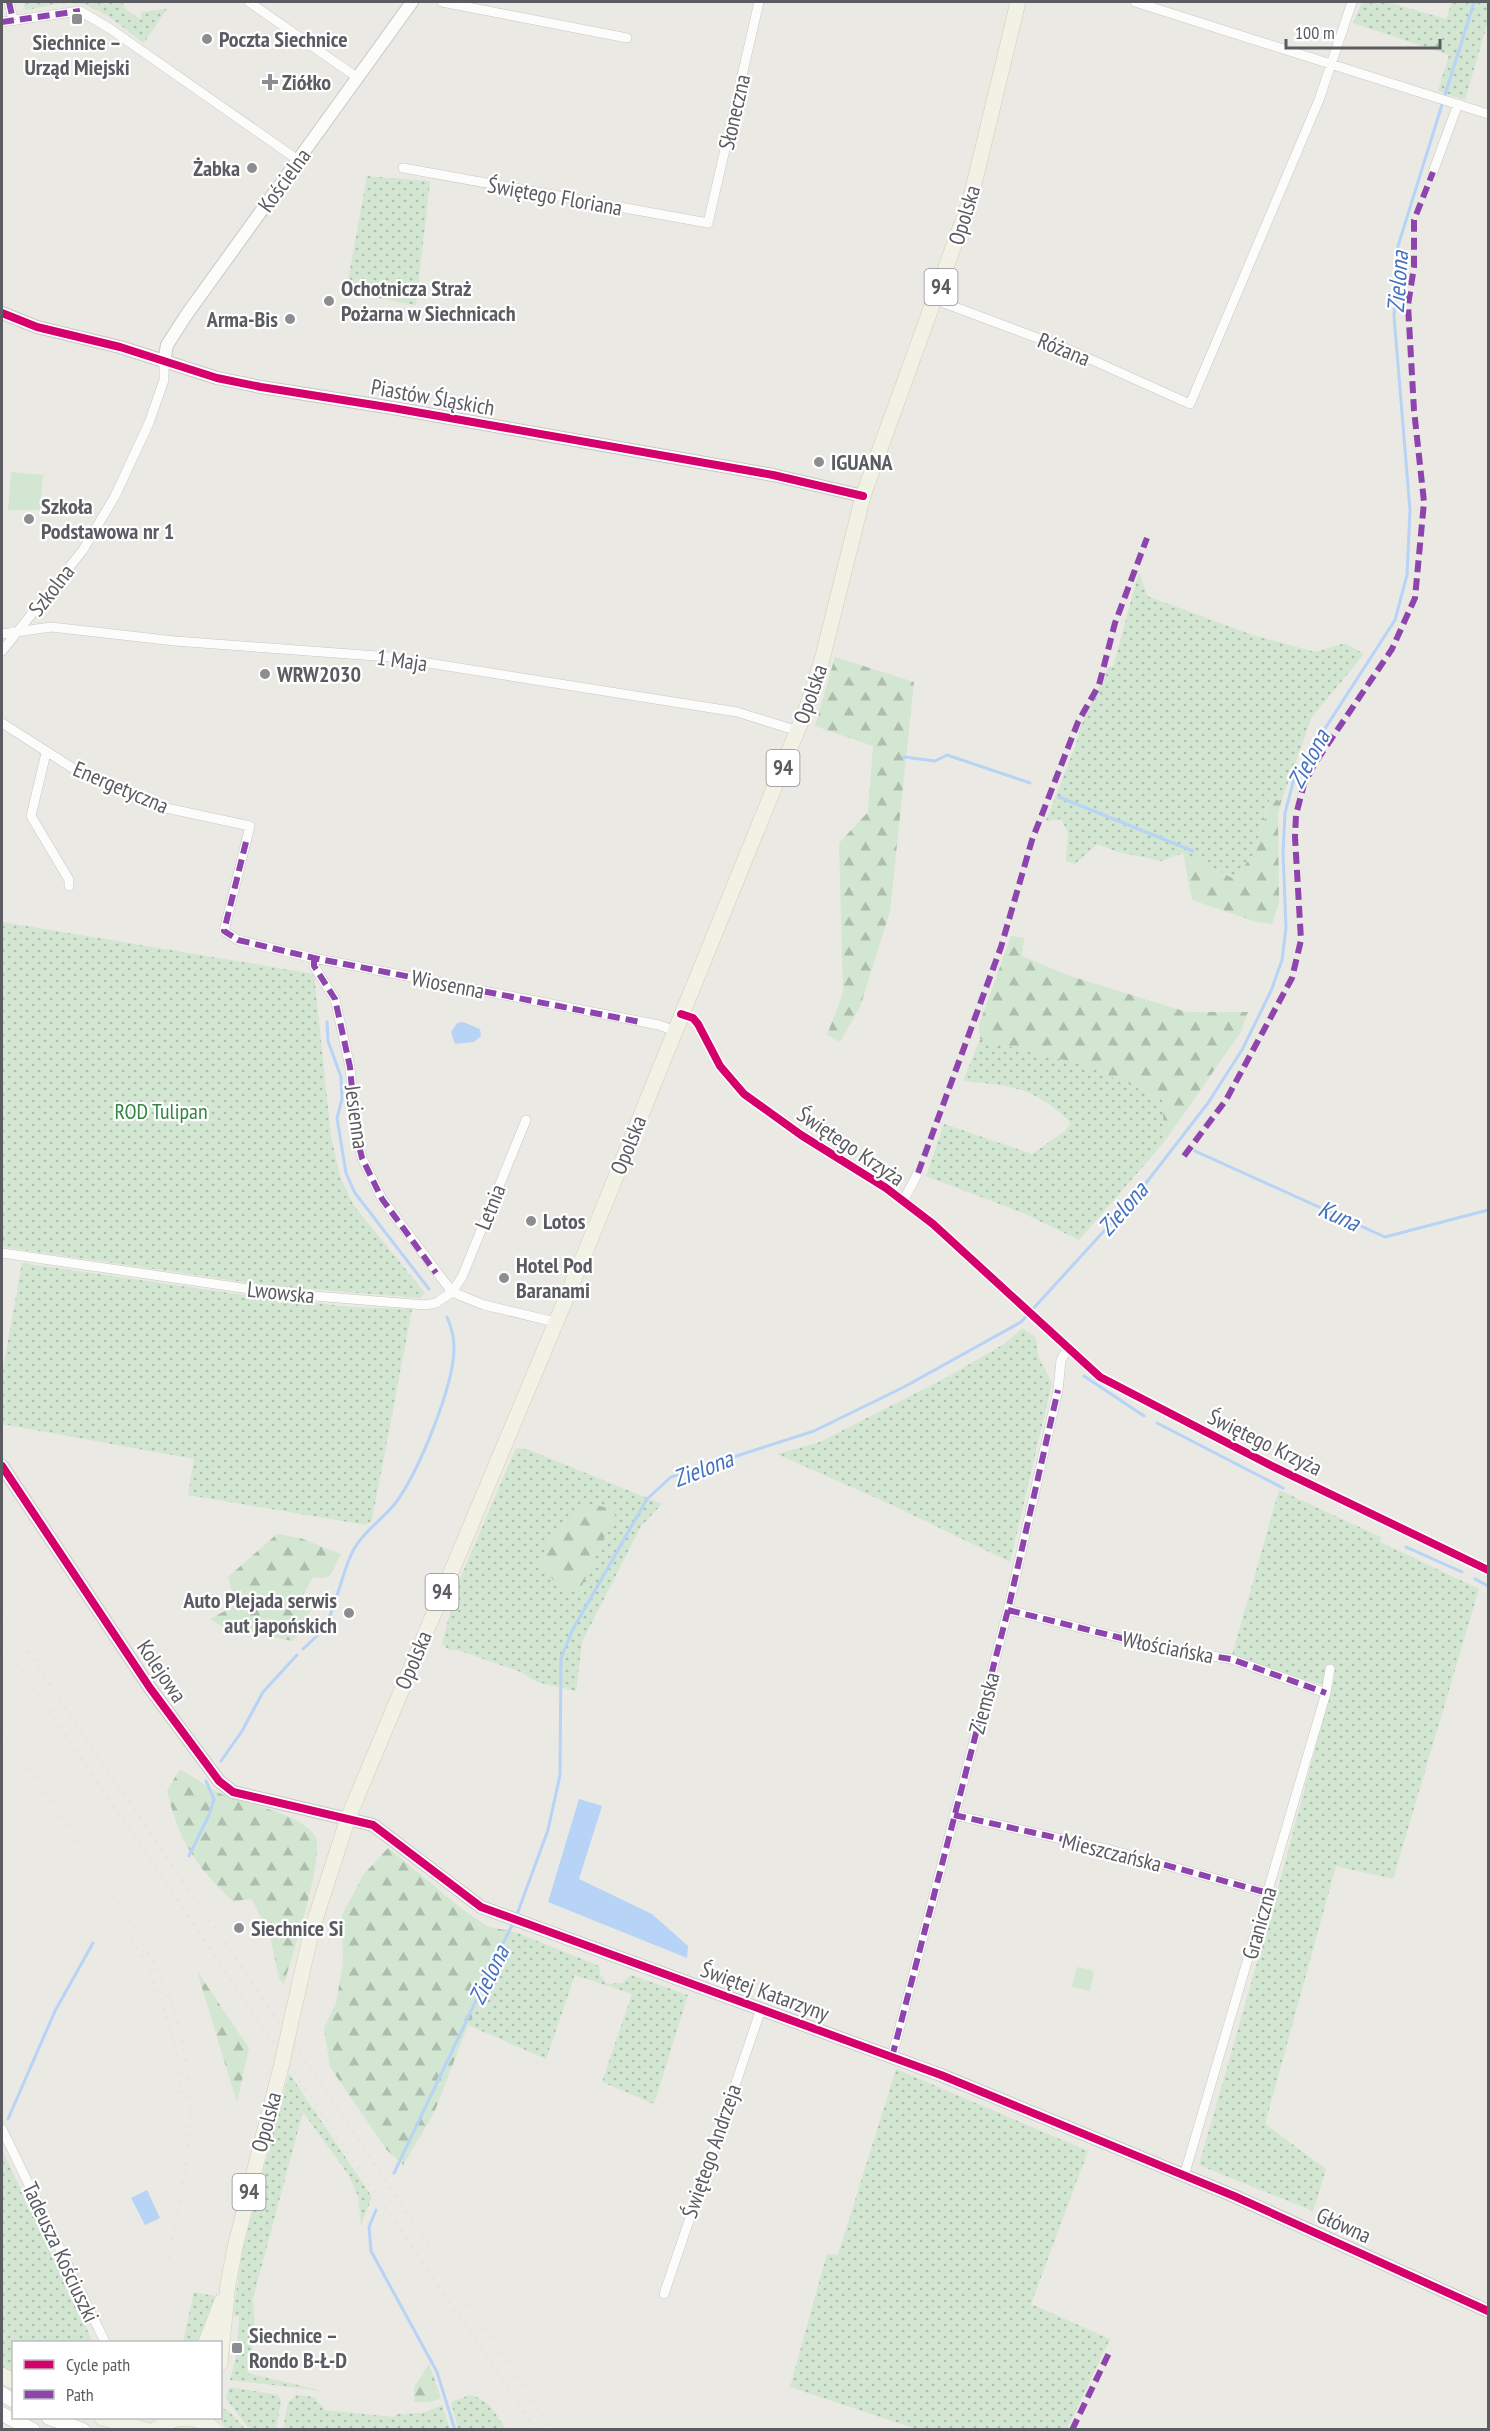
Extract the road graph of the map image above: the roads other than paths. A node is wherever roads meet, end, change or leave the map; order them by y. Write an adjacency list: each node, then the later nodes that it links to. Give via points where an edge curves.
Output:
1 (9, 2): 9 (street)
2 (249, 2): 13 (street)
3 (412, 2): 13 (street, Kościelna)
4 (442, 2): 11 (street)
5 (759, 2): 19 (street, Słoneczna)
6 (1018, 2): 20 (main road, Opolska / 94, via 970,201)
7 (1135, 2): 12 (street)
8 (1352, 2): 12 (street)
9 (13, 20): 10 (street); 16 (street, via 80,11)
10 (2, 22)
11 (627, 38)
12 (1331, 64): 14 (street); 20 (street, Różana, via 1294,163 1190,404 1072,351)
13 (358, 78): 16 (street, Kościelna)
14 (1454, 103): 15 (street); 18 (street)
15 (1488, 114)
16 (298, 160): 22 (street, Kościelna, via 169,342)
17 (403, 168): 19 (street, Świętego Floriana)
18 (1433, 172)
19 (708, 222)
20 (936, 300): 23 (main road, Opolska / 94)
21 (2, 314): 22 (street, Piastów Śląskich)
22 (164, 362): 23 (street, Piastów Śląskich, via 261,387 773,476); 24 (street, Szkolna, via 164,380 149,423 115,496 82,550)
23 (863, 496): 28 (main road, Opolska / 94, via 822,660)
24 (18, 632): 25 (street, 1 Maja); 26 (street, Szkolna); 28 (street, 1 Maja, via 51,627 175,641 390,657 737,712)
25 (2, 634)
26 (2, 651)
27 (2, 723): 29 (street, Energetyczna)
28 (798, 731): 33 (main road, Opolska / 94)
29 (46, 753): 30 (street, via 31,816); 31 (street, Energetyczna, via 85,776 152,805 250,826)
30 (69, 886)
31 (224, 931): 32 (street, Wiosenna, via 238,940)
32 (314, 958): 34 (street, Wiosenna); 39 (street, Jesienna, via 314,966 335,999 350,1067 356,1133 370,1177 409,1238)
33 (681, 1014): 34 (main road, Opolska / 94); 37 (street, Świętego Krzyża, via 699,1024 720,1066 744,1094)
34 (675, 1031): 40 (main road, Opolska / 94)
35 (526, 1120): 39 (street, Letnia)
36 (918, 1173): 37 (street)
37 (903, 1201): 41 (street, Świętego Krzyża)
38 (2, 1253): 39 (street, Lwowska, via 277,1293 425,1305)
39 (452, 1292): 40 (street, via 484,1305)
40 (555, 1322): 48 (main road, Opolska / 94)
41 (1068, 1348): 43 (street, Świętego Krzyża, via 1100,1377 1199,1430); 44 (street, Ziemska, via 1061,1360 1059,1390)
42 (2, 1466): 48 (street, Kolejowa, via 150,1688 219,1781 247,1797)
43 (1488, 1570)
44 (1008, 1610): 46 (street, Włościańska, via 1166,1649 1231,1659); 47 (street, Ziemska)
45 (1330, 1669): 46 (street, Graniczna)
46 (1326, 1693): 49 (street, Graniczna)
47 (954, 1815): 49 (street, Mieszczańska, via 1107,1849); 51 (street, Ziemska)
48 (348, 1818): 50 (street, Świętej Katarzyny, via 373,1825 470,1901); 54 (main road, Opolska / 94, bridge, via 312,1929)
49 (1268, 1893): 53 (street, Graniczna)
50 (760, 2009): 51 (street, Świętej Katarzyny); 55 (street, Świętego Andrzeja)
51 (892, 2057): 53 (street, Świętej Katarzyny)
52 (2, 2129): 57 (street, Tadeusza Kościuszki)
53 (1184, 2176): 56 (street, Główna)
54 (228, 2284): 58 (main road, Opolska / 94); 59 (main road, Opolska / 94)
55 (664, 2294)
56 (1488, 2311)
57 (104, 2341)
58 (207, 2341)
59 (222, 2344)
60 (2, 2414): 67 (main road)
61 (52, 2419): 68 (main road)
62 (106, 2419): 69 (main road)
63 (174, 2419): 66 (main road)
64 (193, 2419): 65 (main road)
65 (214, 2425)
66 (155, 2429): 69 (main road)
67 (33, 2430)
68 (83, 2430)
69 (148, 2430)

